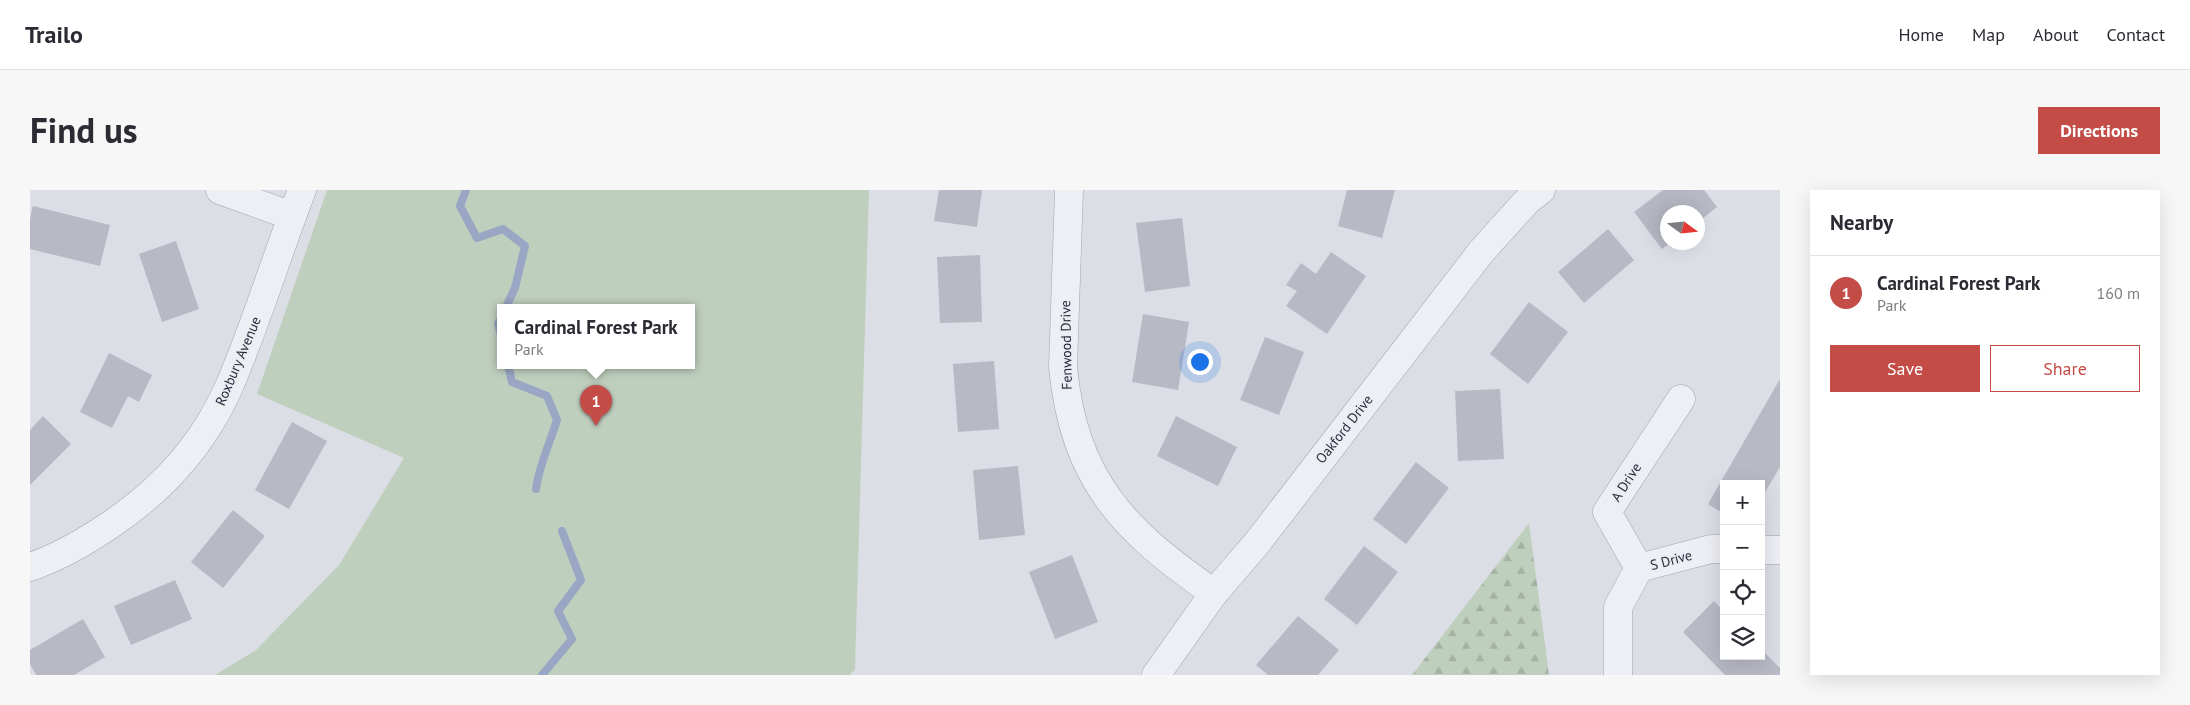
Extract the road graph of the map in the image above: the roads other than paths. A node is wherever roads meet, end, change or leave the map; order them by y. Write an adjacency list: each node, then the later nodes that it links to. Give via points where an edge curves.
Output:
1 (220, 190): 5 (street)
2 (302, 190): 5 (street, Roxbury Avenue)
3 (1069, 190): 12 (street, Fenwood Drive, via 1063,366 1072,425 1094,478 1131,527 1173,565)
4 (1529, 194): 12 (street, Oakford Drive)
5 (292, 216): 10 (street, Roxbury Avenue, via 227,391 211,422 187,456 156,489 125,515 84,543)
6 (1681, 399): 11 (street, A Drive, via 1606,512)
7 (1720, 549): 11 (street, S Drive)
8 (1765, 550): 9 (street)
9 (1780, 550)
10 (30, 567)
11 (1639, 568): 14 (street, S Drive, via 1618,607)
12 (1214, 593): 13 (street, Oakford Drive)
13 (1156, 675)
14 (1618, 675)

